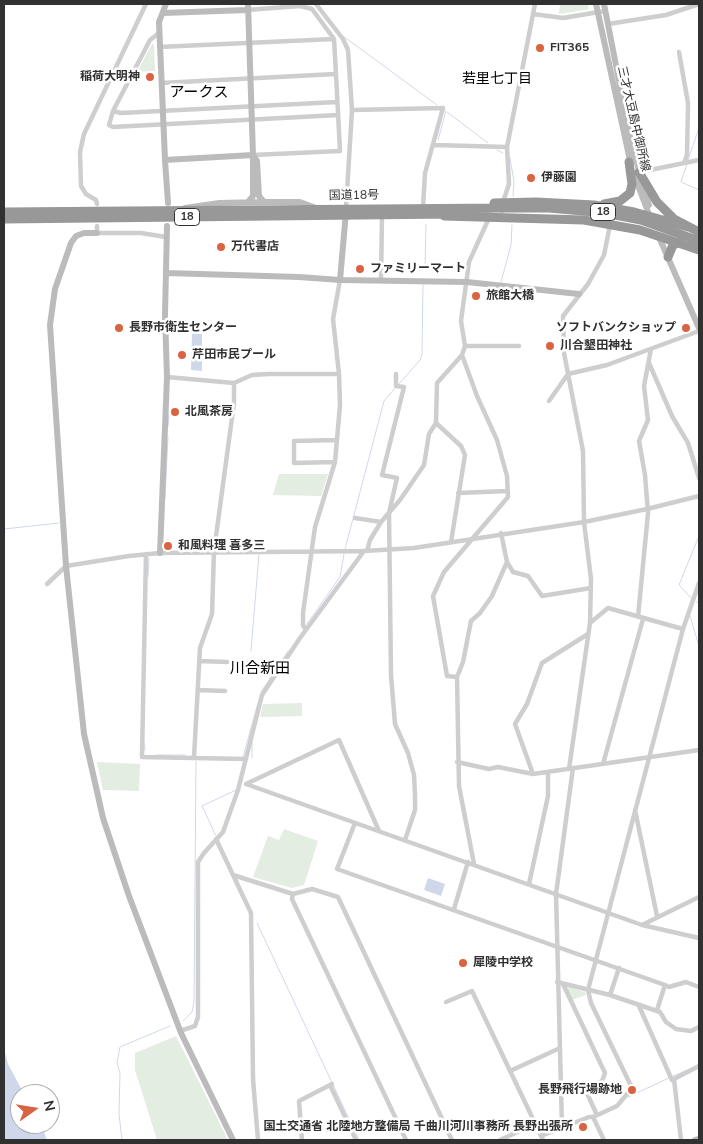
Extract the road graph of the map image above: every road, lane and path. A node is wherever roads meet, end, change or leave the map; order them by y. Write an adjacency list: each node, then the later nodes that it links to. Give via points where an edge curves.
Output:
1 (146, 4): 40 (street, via 84,134 80,152 81,186)
2 (162, 4): 10 (street)
3 (166, 4): 10 (street)
4 (316, 4): 23 (street, via 348,50)
5 (535, 4): 11 (street)
6 (596, 4): 9 (street, 三才大豆島中御所線)
7 (699, 4): 12 (street, via 666,15)
8 (247, 7): 10 (street); 14 (street, via 300,6 312,9); 15 (street)
9 (602, 9): 11 (street, via 563,18); 12 (street, 三才大豆島中御所線); 34 (street, 三才大豆島中御所線)
10 (163, 13): 13 (street)
11 (533, 14): 30 (street)
12 (608, 24): 36 (street, 三才大豆島中御所線)
13 (159, 34): 16 (street); 24 (street, via 150,40)
14 (334, 39): 15 (street); 18 (street)
15 (248, 43): 16 (street); 19 (street)
16 (160, 47): 20 (street)
17 (679, 52): 35 (street, via 688,104)
18 (336, 74): 19 (street); 21 (street)
19 (250, 78): 20 (street); 22 (street)
20 (161, 84): 25 (street)
21 (337, 102): 22 (street); 26 (street)
22 (251, 107): 25 (street); 27 (street)
23 (352, 110): 29 (street, via 443,108); 47 (street)
24 (113, 111): 25 (street, via 121,114); 28 (street, via 109,125 113,127)
25 (163, 112): 28 (street)
26 (338, 115): 27 (street); 31 (street, via 340,151)
27 (252, 120): 28 (street); 31 (street)
28 (164, 124): 32 (street)
29 (434, 145): 30 (street); 42 (street, via 425,173)
30 (507, 147): 43 (street, via 508,184)
31 (253, 155): 32 (street); 37 (street, via 253,196); 38 (street, via 257,161 259,196)
32 (165, 160): 39 (street)
33 (699, 160): 35 (street)
34 (629, 162): 41 (highway, 18, via 632,184 625,198); 52 (street, 三才大豆島中御所線)
35 (686, 163): 36 (street)
36 (639, 172): 52 (street, 三才大豆島中御所線); 56 (highway, 18, via 657,202 674,219)
37 (248, 202): 38 (street); 45 (street)
38 (264, 202): 44 (street, via 300,202)
39 (168, 203)
40 (97, 204)
41 (594, 205): 43 (highway, 18); 52 (highway, 18)
42 (424, 207): 43 (highway, 国道18号 / 18); 47 (highway, 国道18号 / 18)
43 (502, 207): 49 (highway, 国道18号 / 18); 62 (highway, 国道18号 / 18, bridge, via 605,213 641,220)
44 (316, 209): 45 (highway, 国道18号 / 18); 47 (highway, 国道18号 / 18)
45 (182, 210): 48 (highway, 国道18号 / 18)
46 (4, 212): 48 (highway, 国道18号 / 18)
47 (346, 212): 48 (highway, 国道18号 / 18); 50 (highway, 国道18号 / 18); 66 (street)
48 (59, 215): 53 (highway, 国道18号 / 18)
49 (431, 215): 50 (highway, 国道18号 / 18); 51 (highway, 18)
50 (382, 216): 67 (street)
51 (490, 216): 54 (highway, 18, via 566,218); 68 (street, via 470,262)
52 (652, 216): 56 (highway, 18); 59 (street, 三才大豆島中御所線)
53 (4, 219)
54 (610, 224): 59 (highway, 18); 69 (street, via 604,254)
55 (167, 226): 60 (street)
56 (688, 227): 58 (highway, 18)
57 (98, 230): 60 (street); 104 (street, via 76,236 71,243 55,289 51,313)
58 (699, 232)
59 (658, 236): 61 (highway, 18); 64 (street, 三才大豆島中御所線)
60 (166, 237): 65 (street)
61 (680, 242): 63 (highway, 18); 64 (highway, via 672,245)
62 (699, 242)
63 (699, 250)
64 (668, 257): 70 (street, 三才大豆島中御所線)
65 (166, 273): 66 (street); 79 (street)
66 (340, 280): 67 (street); 76 (street, via 333,318)
67 (381, 281): 68 (street)
68 (467, 282): 69 (street); 71 (street, via 461,321)
69 (579, 294): 78 (street, via 563,316)
70 (699, 329): 73 (street)
71 (464, 346): 72 (street); 74 (street)
72 (519, 346)
73 (651, 349): 75 (street); 78 (street, via 607,365)
74 (462, 355): 82 (street, via 437,383); 86 (street, via 497,440 507,476)
75 (649, 363): 85 (street, via 672,416 688,443); 89 (street, via 644,386 648,420 639,441)
76 (340, 374): 80 (street, via 252,375); 83 (street)
77 (396, 374): 90 (street, via 397,386 404,387 382,475 397,478)
78 (568, 374): 81 (street); 93 (street, via 583,451)
79 (167, 377): 80 (street); 101 (street)
80 (234, 383): 100 (street)
81 (549, 401)
82 (436, 424): 87 (street, via 464,451); 90 (street, via 429,434 424,465)
83 (336, 440): 84 (street); 84 (street, via 294,441 294,463)
84 (335, 462): 98 (street)
85 (699, 478)
86 (507, 491): 87 (street); 95 (street, via 508,497)
87 (458, 493): 96 (street)
88 (699, 496): 89 (street)
89 (648, 509): 93 (street); 108 (street)
90 (389, 513): 92 (street); 97 (street)
91 (355, 518): 92 (street)
92 (381, 522): 99 (street)
93 (584, 522): 94 (street); 107 (street)
94 (501, 533): 95 (street); 103 (street)
95 (473, 538): 96 (street); 115 (street, via 444,572 433,596 447,676)
96 (451, 542): 97 (street)
97 (389, 550): 99 (street); 133 (street, via 391,675 396,724 414,775 415,810)
98 (311, 551): 99 (street); 100 (street); 111 (street, via 303,625)
99 (366, 551): 111 (street)
100 (214, 552): 101 (street); 113 (street, via 212,614 200,648)
101 (160, 553): 102 (street)
102 (146, 554): 104 (street); 119 (street, via 142,758)
103 (507, 562): 107 (street, via 513,572 528,576 542,596); 115 (street, via 492,596 471,621)
104 (66, 566): 106 (street); 159 (street, via 84,734 103,818 128,896)
105 (699, 583): 110 (street)
106 (47, 584)
107 (591, 588): 109 (street)
108 (640, 618): 109 (street, via 608,608); 110 (street); 123 (street)
109 (590, 623): 112 (street)
110 (683, 629): 120 (street)
111 (306, 630): 121 (street, via 262,695)
112 (588, 634): 124 (street); 126 (street, via 542,663 527,704 515,724)
113 (200, 662): 114 (street); 116 (street)
114 (227, 662)
115 (457, 677): 122 (street)
116 (198, 690): 117 (street); 119 (street)
117 (223, 691)
118 (699, 750): 120 (street)
119 (194, 757): 121 (street)
120 (648, 758): 123 (street); 129 (street)
121 (246, 760): 128 (street)
122 (457, 762): 126 (street); 135 (street)
123 (603, 764): 124 (street)
124 (571, 769): 125 (street); 139 (street)
125 (548, 772): 126 (street); 137 (street, via 548,796)
126 (533, 774)
127 (246, 784): 128 (street); 130 (street); 131 (street, via 339,740)
128 (238, 786): 132 (street, via 223,832)
129 (635, 809): 142 (street); 143 (street)
130 (355, 823): 131 (street); 141 (street, via 337,869)
131 (379, 831): 133 (street)
132 (216, 839): 136 (street); 159 (street, via 196,862 198,1017 195,1026)
133 (405, 840): 134 (street)
134 (468, 862): 135 (street); 141 (street)
135 (474, 864): 137 (street)
136 (233, 875): 138 (street); 170 (street, via 251,913 253,1079)
137 (529, 884): 139 (street)
138 (293, 894): 173 (street, via 292,899); 174 (street, via 312,889 338,898)
139 (556, 894): 142 (street); 146 (street)
140 (699, 896): 143 (street)
141 (454, 909): 146 (street)
142 (608, 913): 144 (street); 147 (street)
143 (658, 916): 144 (street)
144 (642, 924): 145 (street)
145 (699, 938)
146 (557, 946): 147 (street); 149 (street)
147 (597, 960): 148 (street); 153 (street)
148 (619, 968): 151 (street); 154 (street)
149 (558, 982): 150 (street); 160 (street)
150 (563, 984): 153 (street); 164 (street, via 605,1073 602,1081 586,1089)
151 (665, 986): 152 (street, via 686,982); 157 (street)
152 (699, 987)
153 (588, 990): 154 (street); 164 (street, via 591,1003 632,1088 617,1106)
154 (610, 995): 156 (street)
155 (446, 1002): 162 (street, via 472,990)
156 (639, 1006): 157 (street); 163 (street)
157 (657, 1010): 158 (street, via 671,1027 691,1031)
158 (699, 1027)
159 (180, 1031): 169 (street)
160 (560, 1048): 162 (street); 166 (street)
161 (699, 1066): 163 (street)
162 (510, 1071): 165 (street)
163 (674, 1079): 177 (street)
164 (595, 1116): 166 (street); 176 (street)
165 (535, 1124): 167 (street); 175 (street)
166 (562, 1127): 167 (street)
167 (542, 1138)
168 (699, 1139): 178 (street)
169 (233, 1140)
170 (258, 1140)
171 (302, 1140): 172 (street, via 299,1102 331,1085)
172 (356, 1140)
173 (406, 1140)
174 (452, 1140)
175 (500, 1140)
176 (604, 1140)
177 (680, 1140)
178 (695, 1140)

